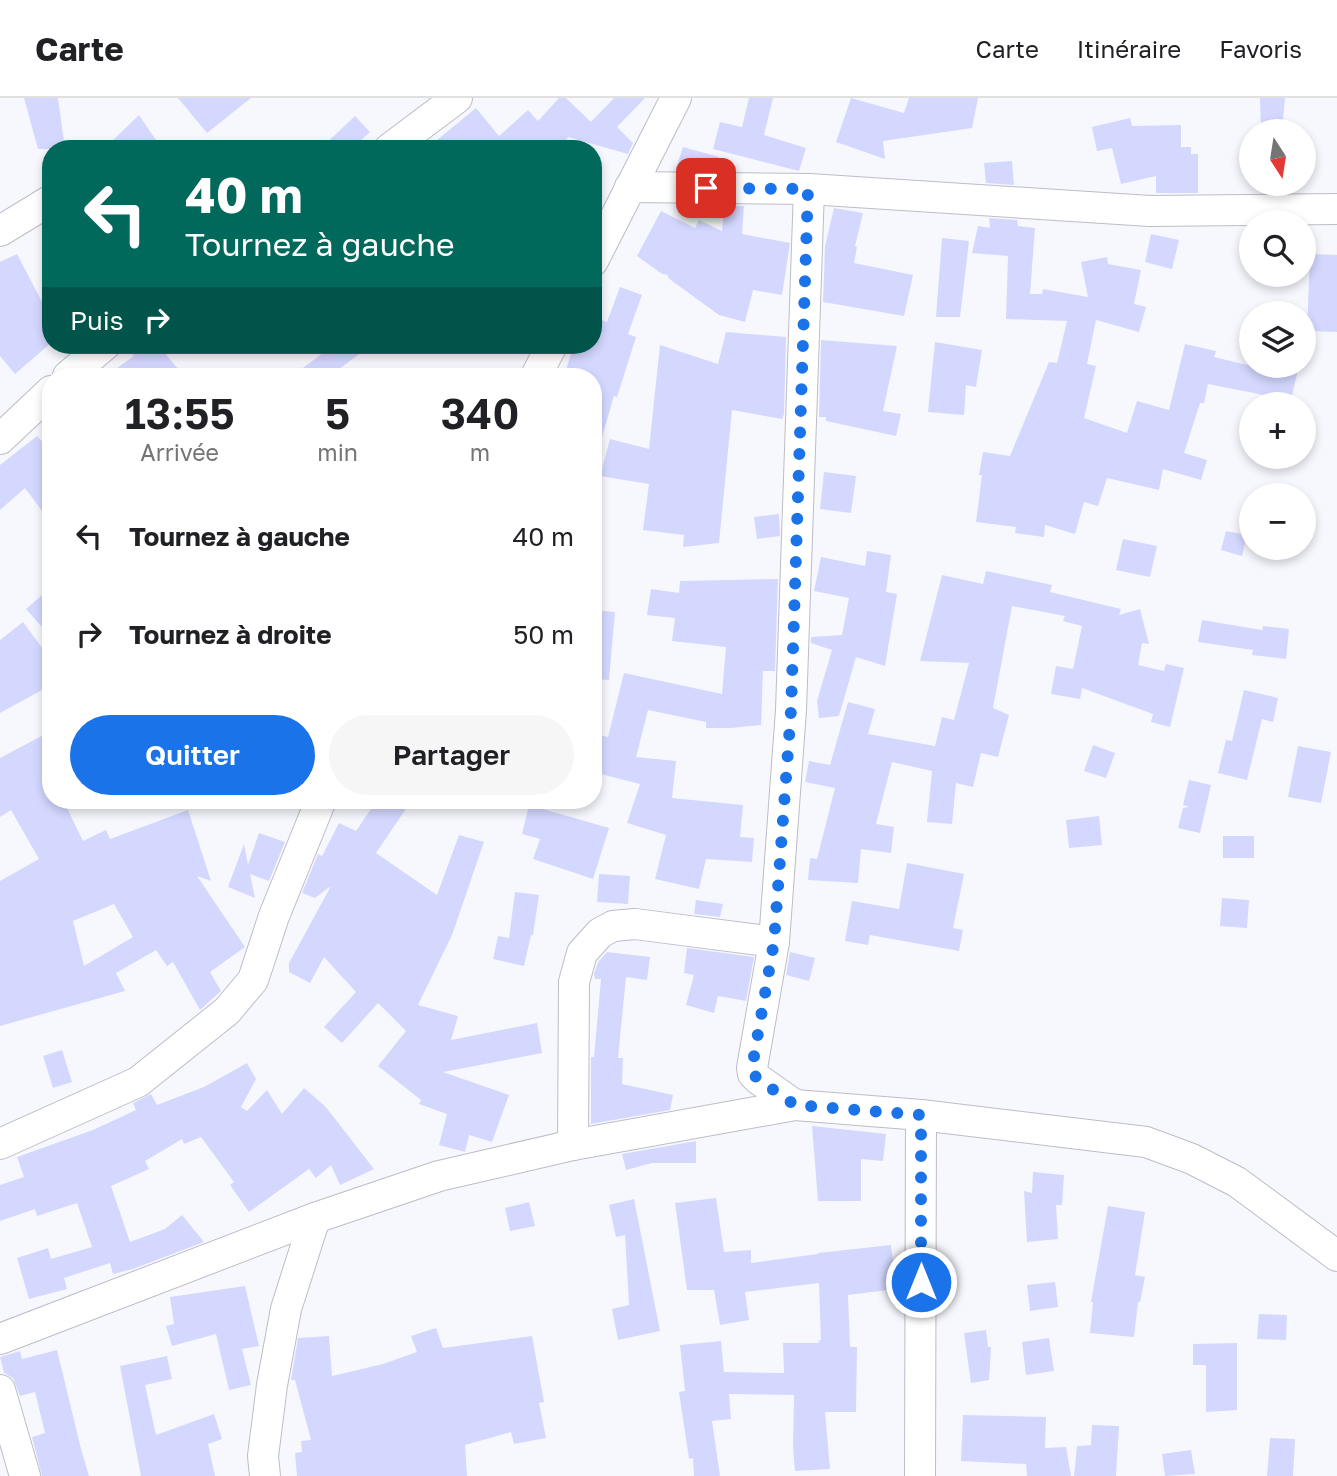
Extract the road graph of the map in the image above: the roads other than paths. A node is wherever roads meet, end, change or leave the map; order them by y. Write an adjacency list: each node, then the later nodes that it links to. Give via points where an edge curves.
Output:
1 (457, 98): 3 (street)
2 (676, 98): 4 (street)
3 (401, 140)
4 (630, 187): 5 (street); 9 (street)
5 (808, 189): 7 (street, via 1150,211); 15 (street, via 791,710)
6 (42, 205): 8 (street)
7 (1337, 209)
8 (0, 231)
9 (602, 243)
10 (94, 354): 11 (street)
11 (77, 368)
12 (42, 399): 13 (street)
13 (0, 439)
14 (317, 809): 18 (street, via 253,980 227,1011 138,1082)
15 (774, 942): 16 (street, via 752,1068 758,1079); 19 (street, via 635,924 613,926 600,933 582,953 573,982)
16 (795, 1105): 17 (street); 19 (street)
17 (921, 1115): 21 (street, via 1146,1142 1237,1182); 26 (street)
18 (0, 1144)
19 (573, 1144): 20 (street, via 439,1176)
20 (315, 1218): 22 (street); 25 (street, via 286,1309 262,1457)
21 (1337, 1256)
22 (0, 1339)
23 (0, 1390): 24 (street)
24 (25, 1476)
25 (265, 1476)
26 (920, 1476)

